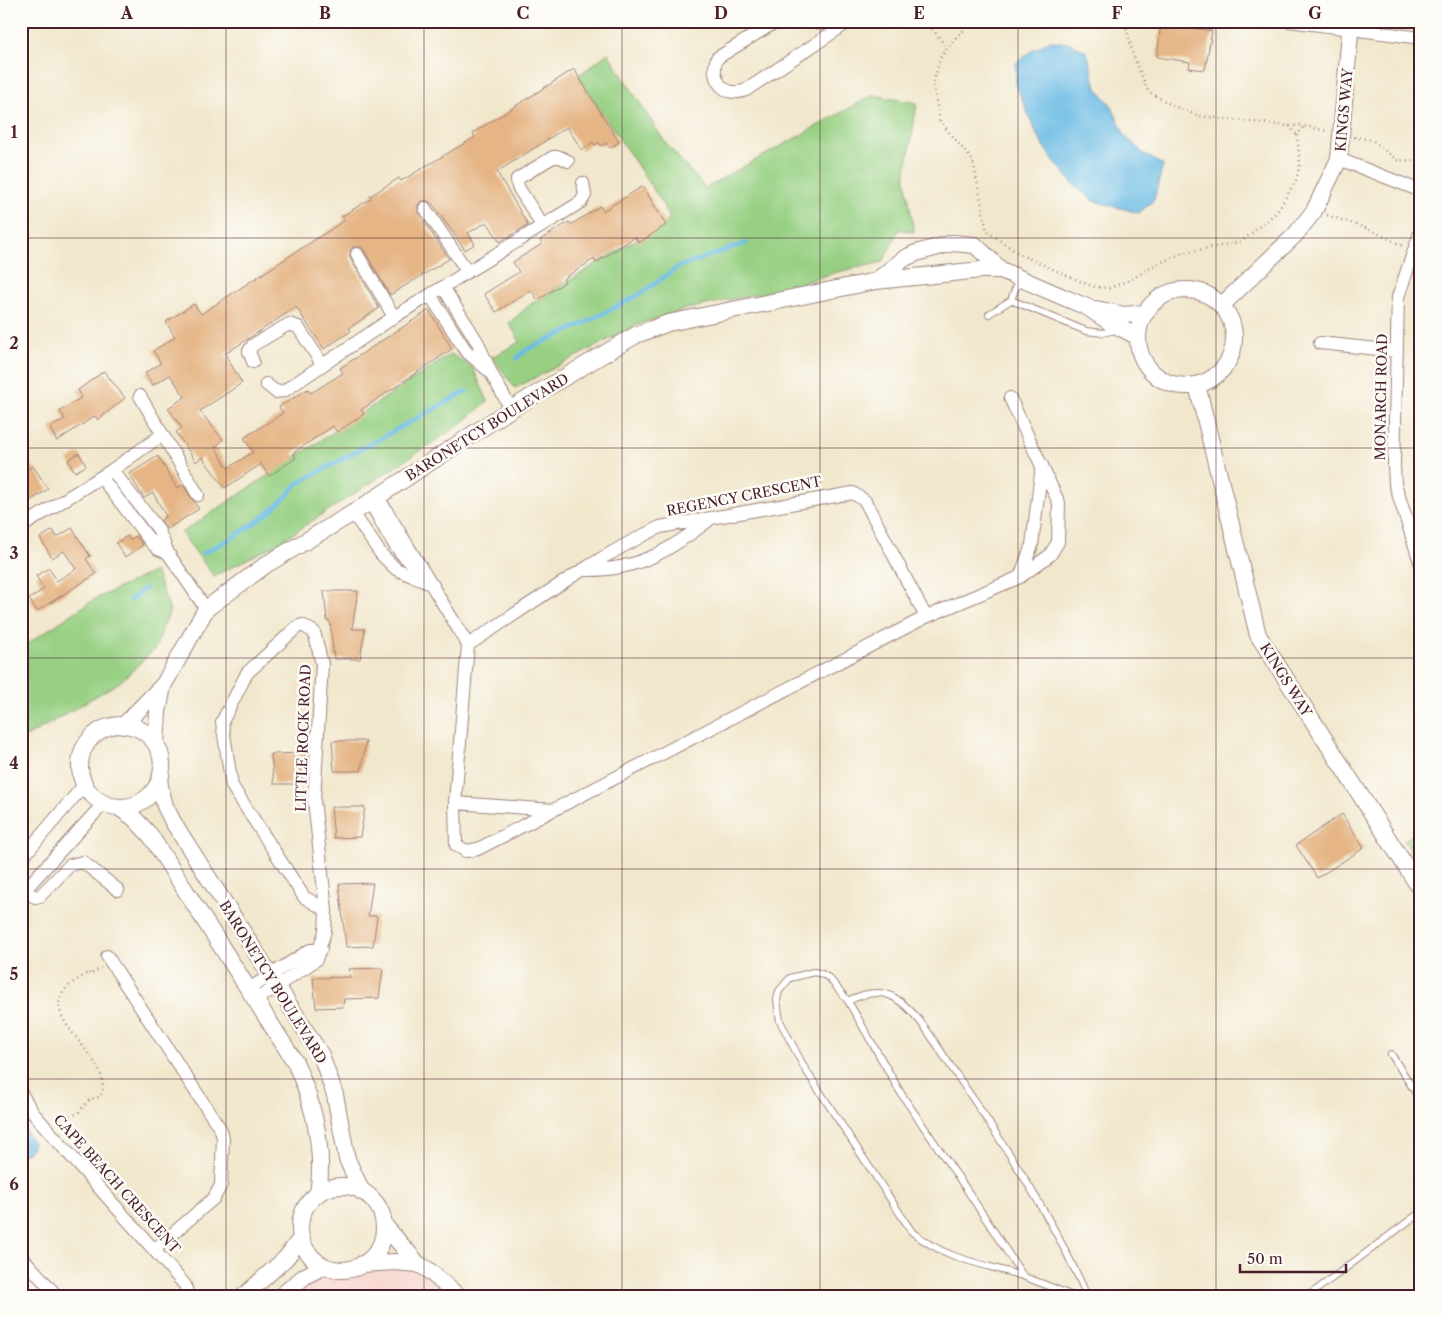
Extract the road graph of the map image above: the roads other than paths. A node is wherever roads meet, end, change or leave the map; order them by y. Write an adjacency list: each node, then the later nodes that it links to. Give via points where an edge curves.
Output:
1 (777, 21): 4 (street, via 717,58 714,76 722,87 731,93 746,90)
2 (809, 21): 4 (street)
3 (1289, 21): 5 (street)
4 (846, 23)
5 (1351, 26): 6 (street); 7 (street, KINGS WAY)
6 (1421, 38)
7 (1339, 159): 10 (street); 22 (street, KINGS WAY, via 1314,211 1295,235)
8 (568, 162): 12 (street, via 560,156 553,156 517,179 518,187)
9 (583, 183): 12 (street, via 585,192 581,202)
10 (1421, 191)
11 (425, 208): 16 (street)
12 (542, 225): 16 (street)
13 (1421, 230): 30 (street, MONARCH ROAD, via 1398,296)
14 (356, 254): 26 (street)
15 (1001, 270): 17 (street, BARONETCY BOULEVARD); 18 (street, BARONETCY BOULEVARD, via 959,271); 18 (street, BARONETCY BOULEVARD, via 981,249 894,266)
16 (467, 271): 19 (street)
17 (1019, 278): 21 (lane); 23 (street, BARONETCY BOULEVARD)
18 (876, 281): 38 (street, BARONETCY BOULEVARD, via 668,323 636,335)
19 (443, 287): 20 (street); 33 (street, via 478,343)
20 (430, 295): 26 (street); 33 (street, via 466,351)
21 (1011, 300): 24 (lane); 27 (lane, via 1094,333)
22 (1222, 305): 25 (street, via 1209,295 1193,290 1176,290 1161,297); 35 (street, via 1231,319 1235,336 1233,352 1225,367 1212,379)
23 (1087, 307): 25 (street, BARONETCY BOULEVARD, via 1124,315); 27 (street, BARONETCY BOULEVARD)
24 (989, 314)
25 (1146, 314): 28 (street)
26 (394, 316): 32 (street)
27 (1121, 328): 28 (street, BARONETCY BOULEVARD)
28 (1138, 337): 35 (street, via 1140,351 1155,375 1175,384)
29 (1320, 343): 30 (street)
30 (1397, 351): 47 (street, MONARCH ROAD, via 1395,484)
31 (253, 362): 32 (street, via 249,351 253,345 289,324 298,327)
32 (322, 364): 34 (street, via 280,393)
33 (491, 373): 38 (street)
34 (266, 384)
35 (1197, 385): 64 (street, KINGS WAY, via 1261,642)
36 (140, 396): 39 (street)
37 (1010, 398): 40 (street)
38 (511, 409): 43 (street, BARONETCY BOULEVARD)
39 (162, 435): 41 (street); 42 (street)
40 (1042, 465): 49 (street, via 1032,545); 49 (street, via 1059,503 1058,542 1050,555)
41 (106, 473): 46 (street); 51 (street, via 150,542 168,553)
42 (198, 495)
43 (374, 499): 44 (street, BARONETCY BOULEVARD); 50 (street, via 410,563 425,571)
44 (353, 512): 50 (street, via 381,554 396,569); 51 (street, BARONETCY BOULEVARD, via 267,564)
45 (711, 518): 48 (street, REGENCY CRESCENT, via 660,527); 48 (street, via 679,543 655,556 608,570); 52 (street, REGENCY CRESCENT, via 847,492 858,495 865,501)
46 (21, 527)
47 (1421, 565)
48 (585, 570): 53 (street, REGENCY CRESCENT)
49 (1020, 577): 52 (street)
50 (433, 585): 53 (street)
51 (206, 609): 54 (street, BARONETCY BOULEVARD)
52 (926, 617): 61 (street)
53 (468, 645): 59 (street)
54 (164, 684): 55 (street, BARONETCY BOULEVARD); 56 (street, BARONETCY BOULEVARD, via 156,721)
55 (123, 726): 56 (street, via 140,730); 58 (street, via 106,728 90,741 80,764)
56 (156, 744): 57 (street, via 162,762)
57 (159, 782): 60 (street, via 154,792 142,801 129,806); 68 (street, BARONETCY BOULEVARD, via 173,822)
58 (85, 784): 60 (street, via 94,797); 62 (street)
59 (455, 803): 61 (street); 61 (street, via 456,845 466,851 478,849)
60 (111, 805): 65 (street); 69 (street, BARONETCY BOULEVARD, via 134,818 150,835)
61 (554, 810)
62 (21, 858)
63 (118, 890): 65 (street, via 86,863 79,862 70,865 40,896)
64 (1421, 890)
65 (22, 892)
66 (326, 910): 66 (street, LITTLE ROCK ROAD, via 304,897 232,786 222,722 247,673 302,625 314,632 322,664 314,800); 68 (street, LITTLE ROCK ROAD, via 321,949 310,950)
67 (110, 961): 79 (street, via 221,1130 223,1138 221,1185 214,1198)
68 (275, 980): 69 (street, LITTLE ROCK ROAD); 74 (street, BARONETCY BOULEVARD, via 324,1062 335,1095 347,1159)
69 (253, 994): 75 (street, BARONETCY BOULEVARD, via 295,1062 307,1094 319,1151)
70 (848, 1001): 84 (lane, via 902,1095); 84 (lane, via 822,974 802,974 782,985 777,1000 778,1014 805,1069 912,1232 930,1246 956,1257); 91 (lane, via 864,994 879,994 894,997 913,1012 1044,1212 1068,1252)
71 (1391, 1054): 73 (lane)
72 (21, 1093): 79 (street, CAPE BEACH CRESCENT, via 45,1126)
73 (1421, 1101)
74 (362, 1192): 75 (street, via 340,1186); 77 (street, via 377,1206)
75 (318, 1194): 78 (street, via 303,1211)
76 (1421, 1212): 92 (lane)
77 (384, 1226): 81 (street, via 379,1248); 82 (street)
78 (301, 1238): 83 (street, via 309,1255); 87 (street, via 286,1258)
79 (155, 1249): 86 (street, CAPE BEACH CRESCENT, via 185,1285)
80 (21, 1256): 85 (street)
81 (362, 1264): 82 (street); 83 (street, via 341,1270)
82 (418, 1264): 89 (street)
83 (324, 1266): 88 (street)
84 (1023, 1276): 90 (lane)
85 (57, 1296)
86 (188, 1296)
87 (244, 1296)
88 (281, 1296)
89 (458, 1296)
90 (1073, 1296)
91 (1086, 1296)
92 (1308, 1296)

